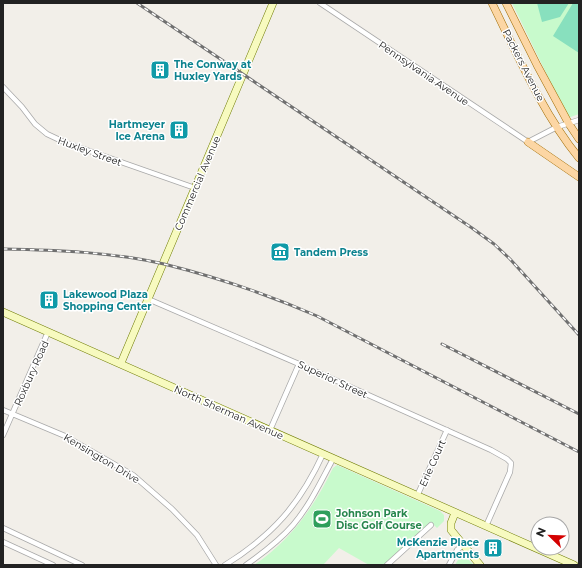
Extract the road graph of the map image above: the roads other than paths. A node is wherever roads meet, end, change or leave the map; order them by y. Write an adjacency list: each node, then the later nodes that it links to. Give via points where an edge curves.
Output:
1 (273, 3): 13 (street, Commercial Avenue)
2 (320, 3): 10 (street, Pennsylvania Avenue)
3 (492, 3): 8 (main road, Packers Avenue)
4 (506, 3): 7 (main road, Packers Avenue, via 536,65)
5 (3, 87): 13 (street, Huxley Street, via 46,134)
6 (579, 120): 7 (street)
7 (569, 124): 8 (street); 9 (main road)
8 (557, 127): 10 (street); 11 (main road)
9 (579, 139)
10 (528, 142): 12 (main road)
11 (579, 158)
12 (579, 177)
13 (195, 188): 14 (street, Commercial Avenue)
14 (148, 298): 17 (street, Commercial Avenue); 18 (street, Superior Street)
15 (3, 312): 16 (street, North Sherman Avenue)
16 (48, 332): 17 (street, North Sherman Avenue); 20 (street, Roxbury Road)
17 (121, 363): 21 (street, North Sherman Avenue)
18 (299, 364): 21 (street); 22 (street, Superior Street)
19 (3, 410): 20 (street, Kensington Drive)
20 (13, 414): 23 (street, Roxbury Road); 37 (street, Kensington Drive, via 65,436 133,475 197,535)
21 (270, 430): 24 (street, North Sherman Avenue)
22 (447, 430): 28 (street, Erie Court); 31 (street, Superior Street, via 491,450 511,463)
23 (3, 435)
24 (323, 454): 25 (street, North Sherman Avenue); 26 (street)
25 (333, 458): 27 (street); 28 (street, North Sherman Avenue)
26 (314, 473): 27 (street); 38 (street, via 296,502 278,523)
27 (323, 477): 39 (street, via 312,499 293,525)
28 (417, 496): 29 (street, North Sherman Avenue)
29 (455, 513): 31 (street, North Sherman Avenue); 34 (street, via 451,530)
30 (431, 525): 40 (street)
31 (486, 526): 43 (street, North Sherman Avenue)
32 (3, 528): 36 (street)
33 (3, 542): 35 (street)
34 (463, 545): 41 (street, via 457,550); 42 (street)
35 (53, 565)
36 (82, 565)
37 (216, 565)
38 (226, 565)
39 (246, 565)
40 (387, 565)
41 (449, 565)
42 (480, 565)
43 (574, 565)

